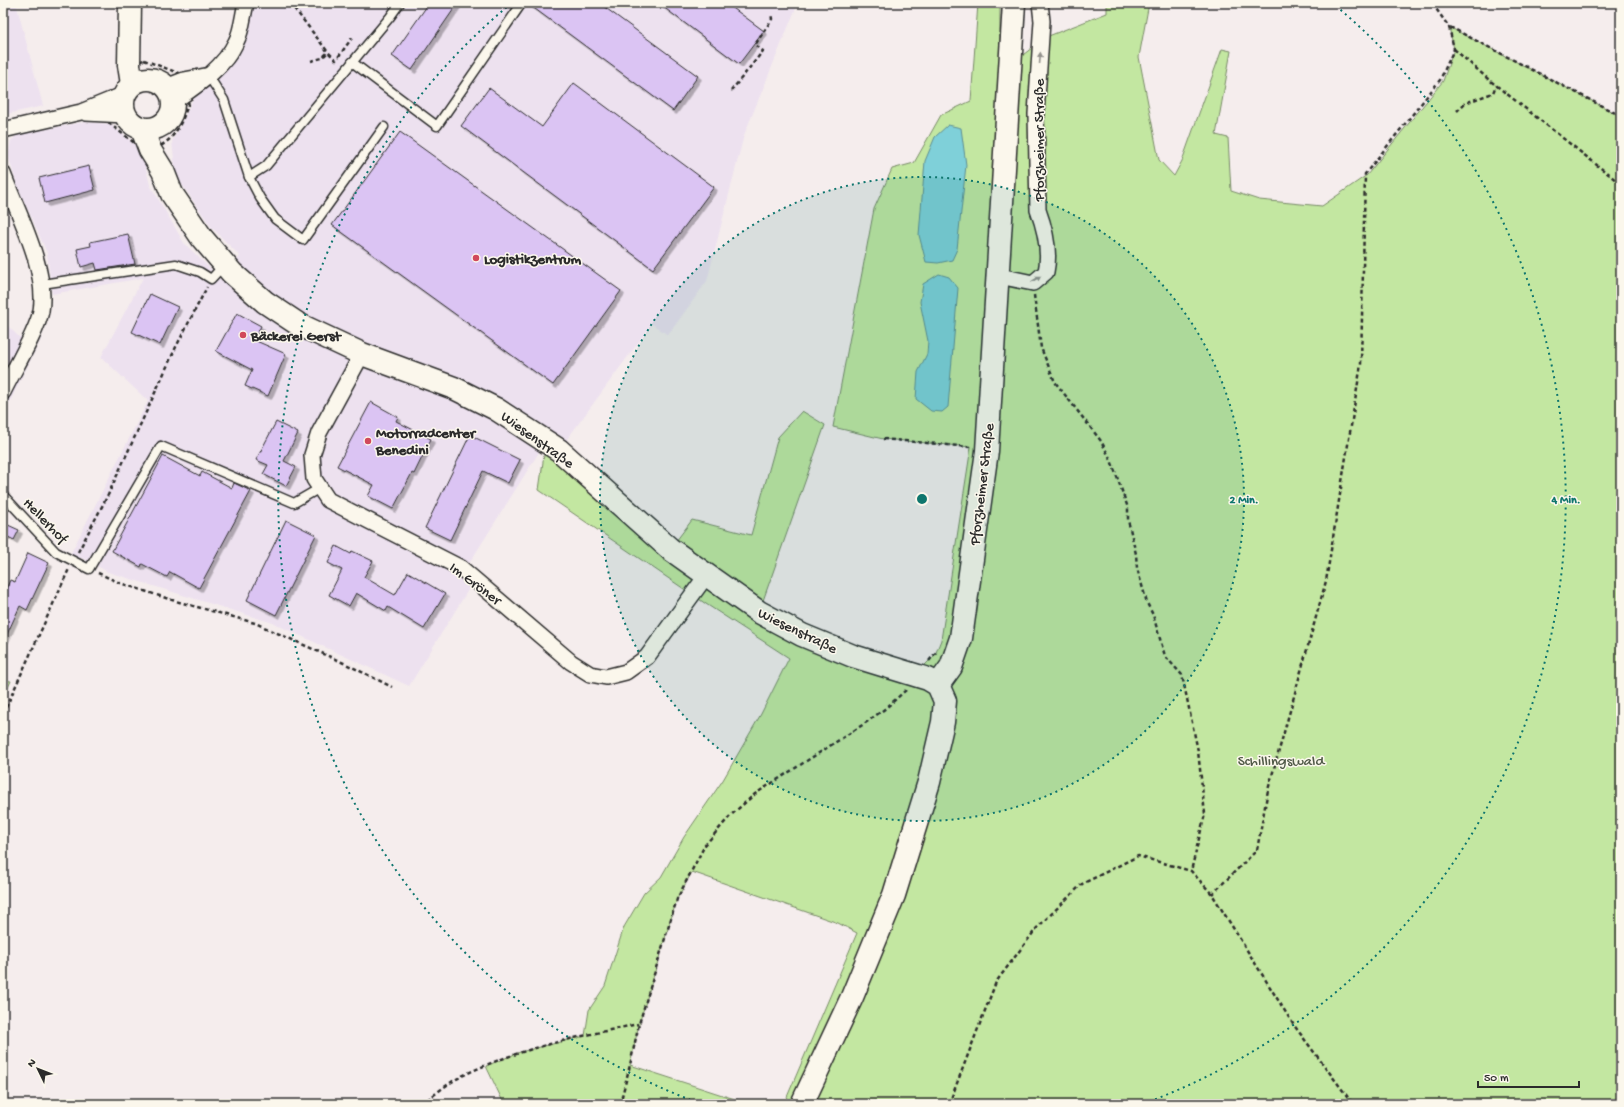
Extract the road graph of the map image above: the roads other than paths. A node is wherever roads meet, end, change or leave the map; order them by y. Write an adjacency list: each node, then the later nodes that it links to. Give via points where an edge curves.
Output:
1 (130, 3): 10 (street, via 129,40)
2 (246, 3): 8 (street, via 237,42 225,60)
3 (400, 3): 7 (lane)
4 (522, 3): 7 (lane, via 437,126)
5 (1014, 3): 17 (street, Pforzheimer Straße)
6 (1040, 3): 17 (street, Pforzheimer Straße, one-way to 6, via 1033,283 1046,272 1048,261 1043,224 1038,210 1036,114 1042,20)
7 (352, 62): 15 (lane, via 266,166)
8 (208, 75): 9 (street); 15 (lane, via 224,100)
9 (173, 88): 10 (street, via 139,80); 13 (street, via 170,117)
10 (122, 91): 12 (street, via 81,112); 13 (street, via 129,121)
11 (384, 127): 15 (lane, via 303,240 275,219)
12 (3, 130)
13 (153, 138): 16 (street, Wiesenstraße, via 172,194 202,238)
14 (3, 174): 18 (street, via 36,257)
15 (249, 177)
16 (218, 271): 18 (lane, via 200,272 176,264); 19 (street, Wiesenstraße, via 298,324)
17 (999, 276): 24 (street, Pforzheimer Straße, via 987,451 961,638 950,667)
18 (42, 284): 20 (street, via 40,313)
19 (362, 354): 21 (street, Im Gröner, via 319,432 312,455 314,479); 23 (street, Wiesenstraße, via 454,388 496,409 559,450 670,549)
20 (3, 392)
21 (320, 488): 22 (lane, Hellerhof, via 294,503 161,446 89,569 56,552); 23 (street, Im Gröner, via 328,500 461,568 571,662 590,674 606,677 626,672 647,657)
22 (3, 495)
23 (706, 576): 24 (street, Wiesenstraße, via 759,612 802,635 853,656 928,679)
24 (938, 685): 25 (street, via 945,701 943,722 929,782 894,895 852,997)
25 (802, 1104)

